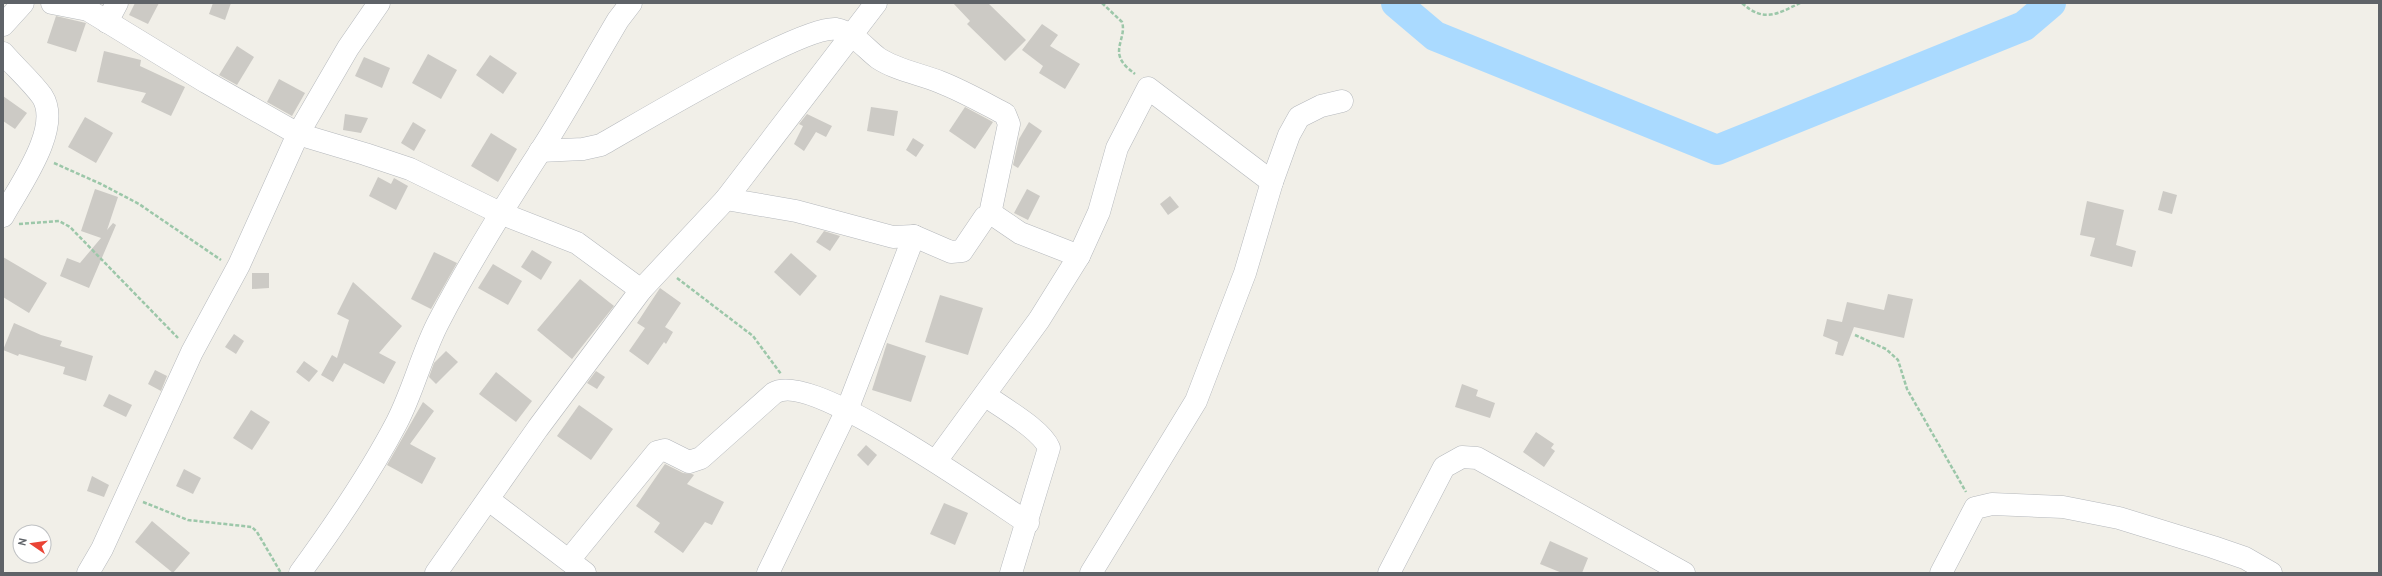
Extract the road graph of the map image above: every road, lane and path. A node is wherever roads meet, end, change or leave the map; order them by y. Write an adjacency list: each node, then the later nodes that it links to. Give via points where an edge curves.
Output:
1 (23, 3): 10 (street)
2 (52, 3): 9 (street)
3 (379, 3): 15 (street, via 348,48)
4 (631, 3): 16 (street, via 618,20)
5 (876, 3): 11 (street)
6 (1102, 3): 13 (path, via 1122,22 1124,33 1119,50 1120,57)
7 (1742, 3): 8 (path, via 1766,16 1775,15)
8 (1800, 3)
9 (112, 12): 15 (street)
10 (4, 22)
11 (852, 37): 16 (street, via 842,31 824,30 773,50 601,145 583,149); 19 (street); 21 (street, via 884,62 966,93 1007,116 1009,124)
12 (3, 53): 17 (street, via 42,97 46,107 43,139)
13 (1148, 88): 18 (street); 24 (street, via 1117,148 1099,212)
14 (1342, 101): 18 (street, via 1321,106 1299,117 1289,135)
15 (298, 134): 20 (street, via 410,169); 26 (street)
16 (540, 151): 20 (street)
17 (37, 156): 22 (street); 26 (path, via 139,204)
18 (1272, 182): 45 (street, via 1245,273 1196,401)
19 (726, 199): 23 (street, via 796,211 893,237); 25 (street)
20 (500, 212): 27 (street, via 577,243); 41 (street, via 439,321 397,423)
21 (990, 214): 23 (street, via 985,217 962,252 951,252); 24 (street, via 1020,233)
22 (10, 220): 29 (path, via 59,221 70,227)
23 (914, 236): 32 (street)
24 (1079, 256): 31 (street, via 1039,320)
25 (662, 267): 27 (street); 30 (path, via 753,336)
26 (236, 271): 29 (street)
27 (641, 290): 35 (street, via 538,428)
28 (1855, 335): 36 (path, via 1886,349 1898,360 1907,389)
29 (192, 352): 34 (street)
30 (783, 376)
31 (985, 395): 33 (street); 37 (street, via 1034,431 1049,448)
32 (847, 410): 33 (street); 38 (street, via 816,398 780,390 700,458 689,462 665,450 657,452); 43 (street)
33 (936, 461): 37 (street)
34 (128, 495): 39 (street); 40 (path, via 173,516 188,520 252,527)
35 (489, 500): 38 (street); 42 (street)
36 (1975, 508): 48 (street); 49 (street, via 1992,504 2063,507 2119,518 2245,558)
37 (1028, 523): 44 (street)
38 (577, 567)
39 (88, 573)
40 (281, 573)
41 (300, 573)
42 (436, 573)
43 (768, 573)
44 (1011, 573)
45 (1092, 573)
46 (1389, 573): 47 (street, via 1444,467 1462,457 1477,458)
47 (1684, 573)
48 (1941, 573)
49 (2271, 573)

